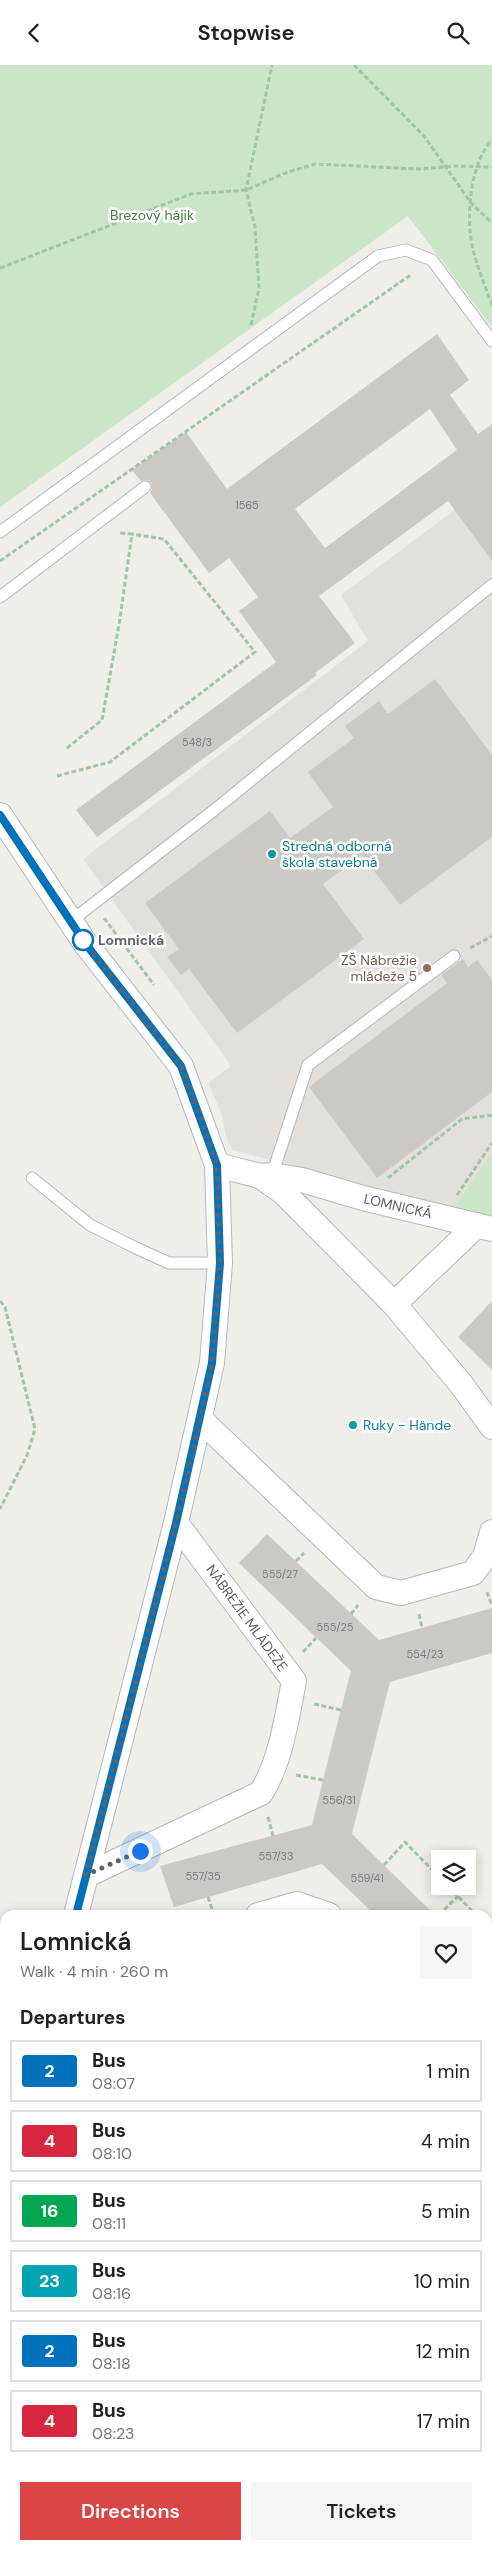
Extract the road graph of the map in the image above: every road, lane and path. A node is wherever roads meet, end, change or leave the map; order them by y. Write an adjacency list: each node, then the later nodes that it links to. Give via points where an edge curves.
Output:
1 (272, 65): 7 (path)
2 (354, 65): 5 (path, via 424,136)
3 (492, 139): 4 (path)
4 (477, 166): 5 (path); 6 (path); 8 (path)
5 (444, 167): 7 (path, via 419,169 315,164); 8 (path)
6 (492, 167)
7 (246, 190): 11 (path, via 191,194); 14 (path, via 255,227 259,288)
8 (471, 203): 9 (path); 12 (path, via 470,232)
9 (492, 223)
10 (432, 260): 13 (lane); 14 (lane, via 406,250 378,256); 19 (path)
11 (0, 268)
12 (492, 306)
13 (492, 341)
14 (245, 352): 17 (lane)
15 (145, 487): 16 (lane)
16 (89, 530): 18 (path); 21 (lane)
17 (0, 531)
18 (132, 534): 22 (path, via 120,625 102,720); 23 (path, via 164,539 255,652 110,762)
19 (0, 561)
20 (492, 585): 25 (lane, via 213,811)
21 (0, 597)
22 (67, 748)
23 (57, 776)
24 (0, 815): 25 (street)
25 (71, 921): 29 (street, via 181,1066)
26 (454, 956): 30 (lane, via 308,1065)
27 (492, 1115): 32 (path, via 462,1119)
28 (492, 1143): 33 (path)
29 (217, 1165): 30 (street, LOMNICKÁ); 35 (street)
30 (266, 1175): 33 (street, LOMNICKÁ, via 302,1180); 37 (street)
31 (32, 1177): 35 (lane, via 90,1225 168,1263)
32 (380, 1183)
33 (443, 1216): 34 (street, LOMNICKÁ)
34 (485, 1227): 37 (street)
35 (220, 1263): 38 (street, via 212,1363)
36 (0, 1301): 40 (path, via 5,1307 35,1429 27,1455)
37 (394, 1304): 39 (street, via 461,1384)
38 (200, 1419): 41 (street); 42 (street, via 376,1587 401,1593 473,1573 485,1556)
39 (492, 1427)
40 (0, 1509)
41 (176, 1523): 45 (street); 45 (street, NÁBREŽIE MLÁDEŽE, via 294,1681 287,1714 269,1780 261,1793)
42 (492, 1532)
43 (384, 1865): 44 (path, via 405,1842)
44 (431, 1869)
45 (86, 1875): 48 (street)
46 (208, 1897): 49 (path)
47 (458, 1897): 52 (path); 53 (path)
48 (77, 1910)
49 (212, 1910)
50 (276, 1910): 51 (street, via 297,1904)
51 (315, 1910)
52 (444, 1910)
53 (471, 1910)

